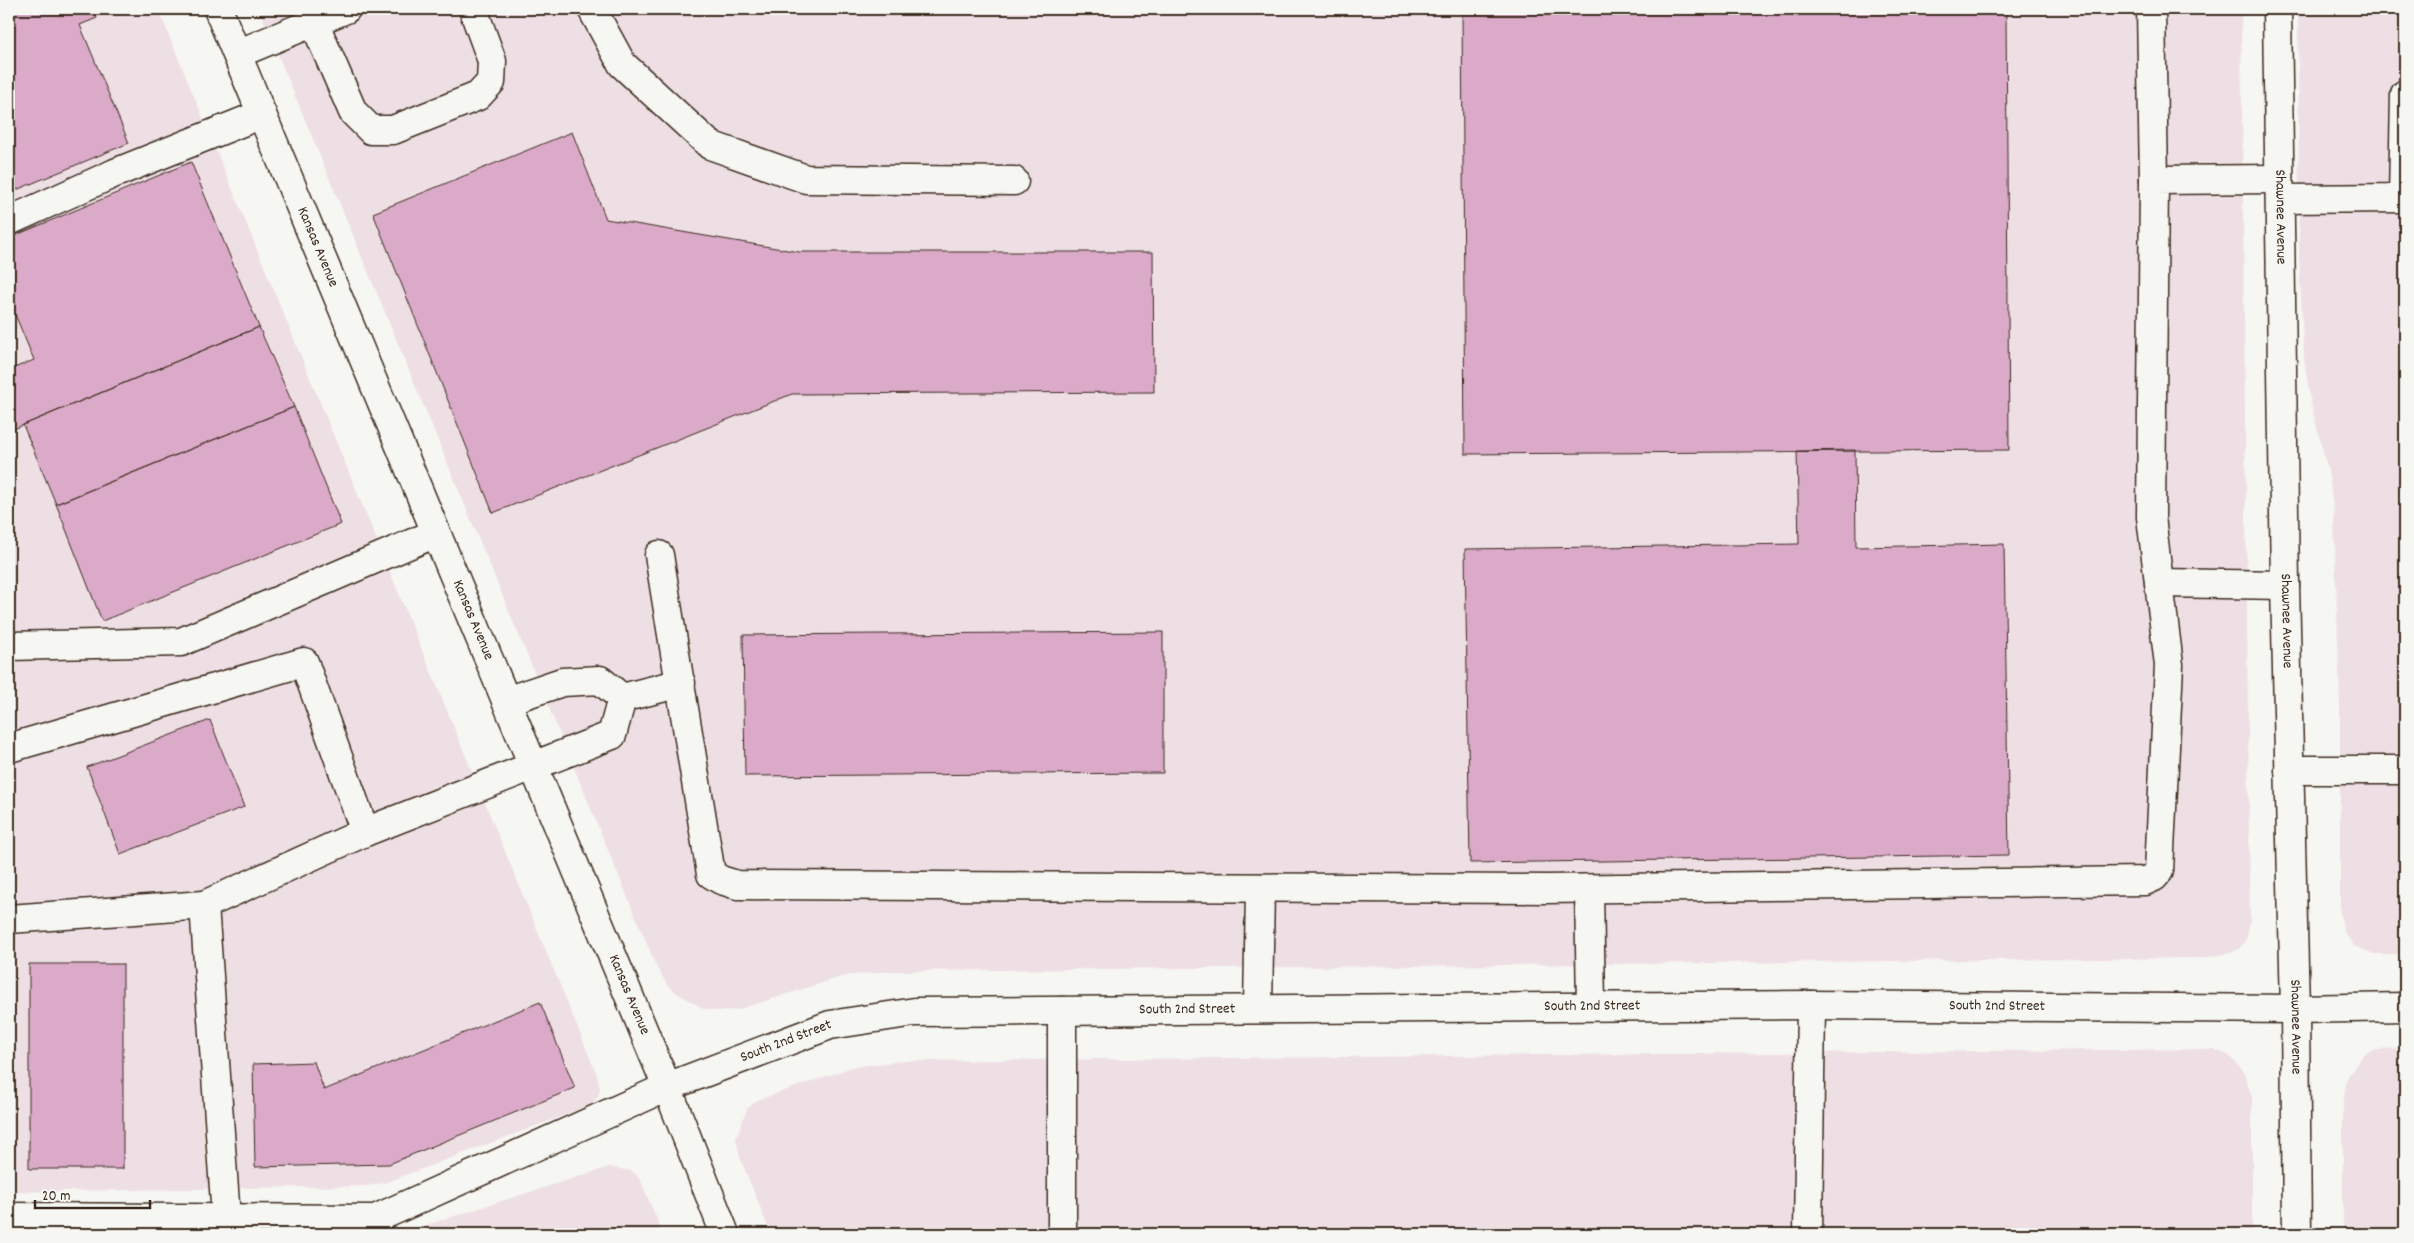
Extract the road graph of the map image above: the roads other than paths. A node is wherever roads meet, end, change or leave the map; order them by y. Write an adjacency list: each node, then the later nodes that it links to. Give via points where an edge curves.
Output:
1 (218, 9): 8 (street, Kansas Avenue)
2 (346, 9): 7 (street)
3 (473, 9): 7 (street, via 492,61 491,82 478,96 393,130 371,130 353,112)
4 (592, 9): 12 (street, via 622,64 710,145 806,179)
5 (2151, 9): 11 (street)
6 (2277, 9): 13 (street, Shawnee Avenue)
7 (314, 22): 8 (street)
8 (236, 54): 10 (street, Kansas Avenue)
9 (2405, 94): 13 (street, via 2403,198)
10 (262, 114): 14 (street); 15 (street, Kansas Avenue)
11 (2154, 180): 13 (street); 17 (street, via 2152,516)
12 (1014, 182)
13 (2280, 189): 18 (street, Shawnee Avenue)
14 (9, 221)
15 (436, 532): 19 (street, via 181,642); 22 (street, Kansas Avenue)
16 (659, 554): 20 (street)
17 (2159, 582): 18 (street); 29 (street, via 2170,665 2158,871 2154,877 2145,881)
18 (2285, 584): 25 (street, Shawnee Avenue)
19 (9, 646)
20 (681, 683): 21 (street); 28 (street, via 711,874 721,880 737,885)
21 (622, 698): 22 (street, via 600,680 562,682); 24 (street, via 612,735)
22 (506, 701): 24 (street, Kansas Avenue)
23 (9, 748): 27 (street, via 304,662)
24 (534, 768): 27 (street); 38 (street, Kansas Avenue)
25 (2289, 770): 26 (street); 36 (street, Shawnee Avenue)
26 (2405, 770)
27 (365, 832): 30 (street)
28 (1260, 888): 29 (street); 35 (street)
29 (1589, 889): 33 (street)
30 (204, 905): 31 (street); 40 (street)
31 (9, 919)
32 (1811, 1005): 33 (street, South 2nd Street); 36 (street, South 2nd Street); 43 (street)
33 (1591, 1006): 35 (street, South 2nd Street)
34 (2405, 1006): 36 (street, South 2nd Street)
35 (1258, 1009): 37 (street, South 2nd Street)
36 (2295, 1009): 44 (street, Shawnee Avenue)
37 (1062, 1011): 38 (street, South 2nd Street, via 916,1012 830,1025); 42 (street)
38 (667, 1087): 40 (street, South 2nd Street, via 375,1219); 41 (street, Kansas Avenue)
39 (9, 1217): 40 (street, South 2nd Street)
40 (226, 1218)
41 (725, 1234)
42 (1062, 1234)
43 (1808, 1234)
44 (2297, 1234)

